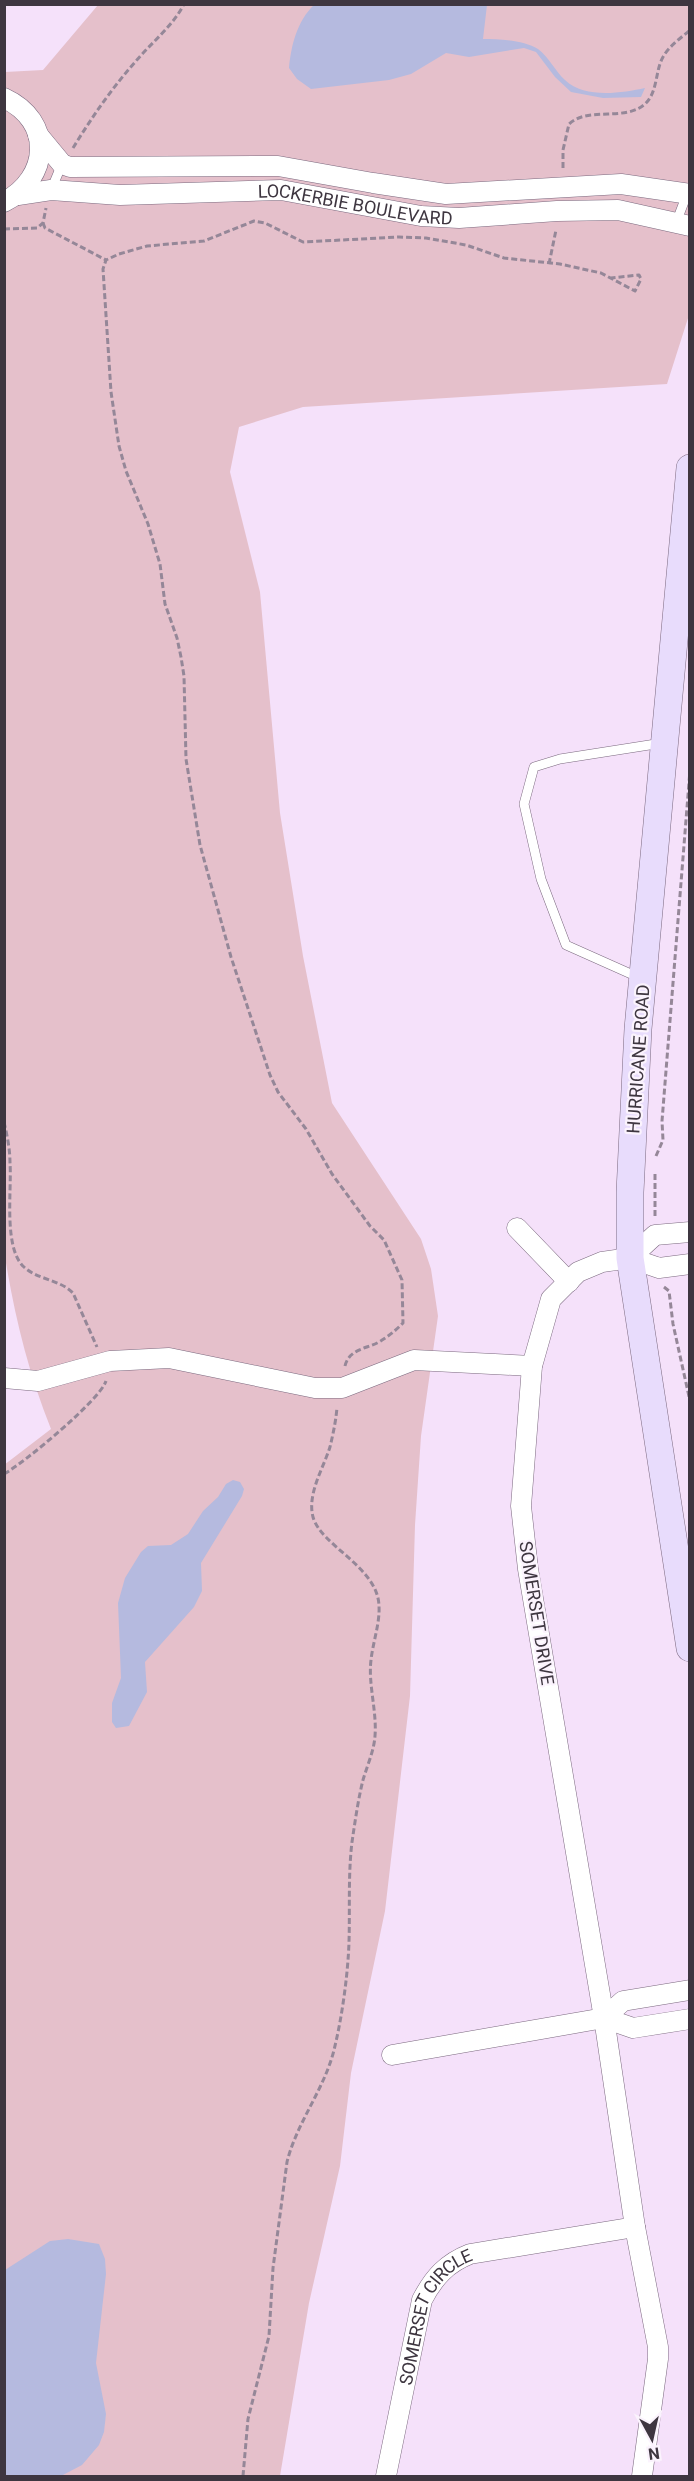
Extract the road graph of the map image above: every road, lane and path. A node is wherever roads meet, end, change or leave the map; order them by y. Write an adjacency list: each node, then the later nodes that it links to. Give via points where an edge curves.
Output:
1 (184, 4): 5 (path, via 176,19 98,107)
2 (690, 30): 7 (path, via 663,57 651,96 644,105 581,117 569,124)
3 (4, 98): 4 (street, via 30,117)
4 (39, 135): 5 (street); 9 (street, via 37,168 30,183)
5 (62, 164): 6 (lane); 7 (street, LOCKERBIE BOULEVARD, via 278,166 446,194)
6 (51, 190): 7 (street, LOCKERBIE BOULEVARD, via 120,195 280,190 422,216 459,218); 9 (street, LOCKERBIE BOULEVARD)
7 (560, 194): 8 (street, LOCKERBIE BOULEVARD, via 621,184); 11 (street, LOCKERBIE BOULEVARD); 15 (path)
8 (688, 194): 11 (lane)
9 (11, 198)
10 (43, 223): 14 (path, via 45,228)
11 (683, 224)
12 (37, 228): 13 (path)
13 (4, 229)
14 (106, 260): 15 (path, via 147,246 204,241 254,221 303,242 426,238 466,245 504,258); 32 (path, via 102,277 119,447 157,553 165,604 177,638 184,676 186,759 192,803 220,921 278,1092 306,1129 332,1174 384,1240 402,1280 403,1323 393,1334 346,1359)
15 (549, 264): 16 (path)
16 (611, 278): 16 (path, via 635,291 641,279 639,275)
17 (690, 468): 18 (street, HURRICANE ROAD)
18 (664, 743): 20 (street, HURRICANE ROAD); 20 (lane, via 560,759 534,767 524,804 542,879 566,945)
19 (690, 770): 24 (path, via 663,1140 656,1153)
20 (643, 979): 25 (street, HURRICANE ROAD, via 630,1192)
21 (4, 1122): 29 (path, via 10,1165 9,1211 22,1266 68,1287)
22 (517, 1228): 28 (street)
23 (690, 1232): 24 (street)
24 (655, 1235): 25 (street)
25 (630, 1258): 27 (street); 28 (street, SOMERSET DRIVE, via 602,1262 578,1272); 35 (street, HURRICANE ROAD)
26 (690, 1264): 27 (street)
27 (659, 1268): 33 (path, via 662,1285 669,1291)
28 (569, 1282): 30 (street, SOMERSET DRIVE, via 551,1299)
29 (104, 1362): 31 (street, via 38,1381); 32 (street, via 169,1358 315,1388); 34 (path, via 105,1385 33,1455)
30 (532, 1366): 32 (street, via 414,1360); 37 (street, SOMERSET DRIVE, via 521,1509)
31 (4, 1378)
32 (342, 1388): 41 (path, via 312,1510 320,1531 360,1568 378,1599 370,1665 375,1738 352,1845 349,1946 342,2011 327,2072 291,2146 285,2172 269,2336 248,2419)
33 (690, 1401)
34 (4, 1474)
35 (690, 1648)
36 (690, 1990): 37 (street, via 623,2001)
37 (604, 2018): 38 (street, via 633,2028); 39 (street); 40 (street)
38 (690, 2019)
39 (392, 2055)
40 (635, 2227): 42 (street, SOMERSET CIRCLE, via 470,2254 447,2265 430,2284 419,2308); 43 (street, via 658,2347)
41 (243, 2476)
42 (386, 2476)
43 (642, 2476)

